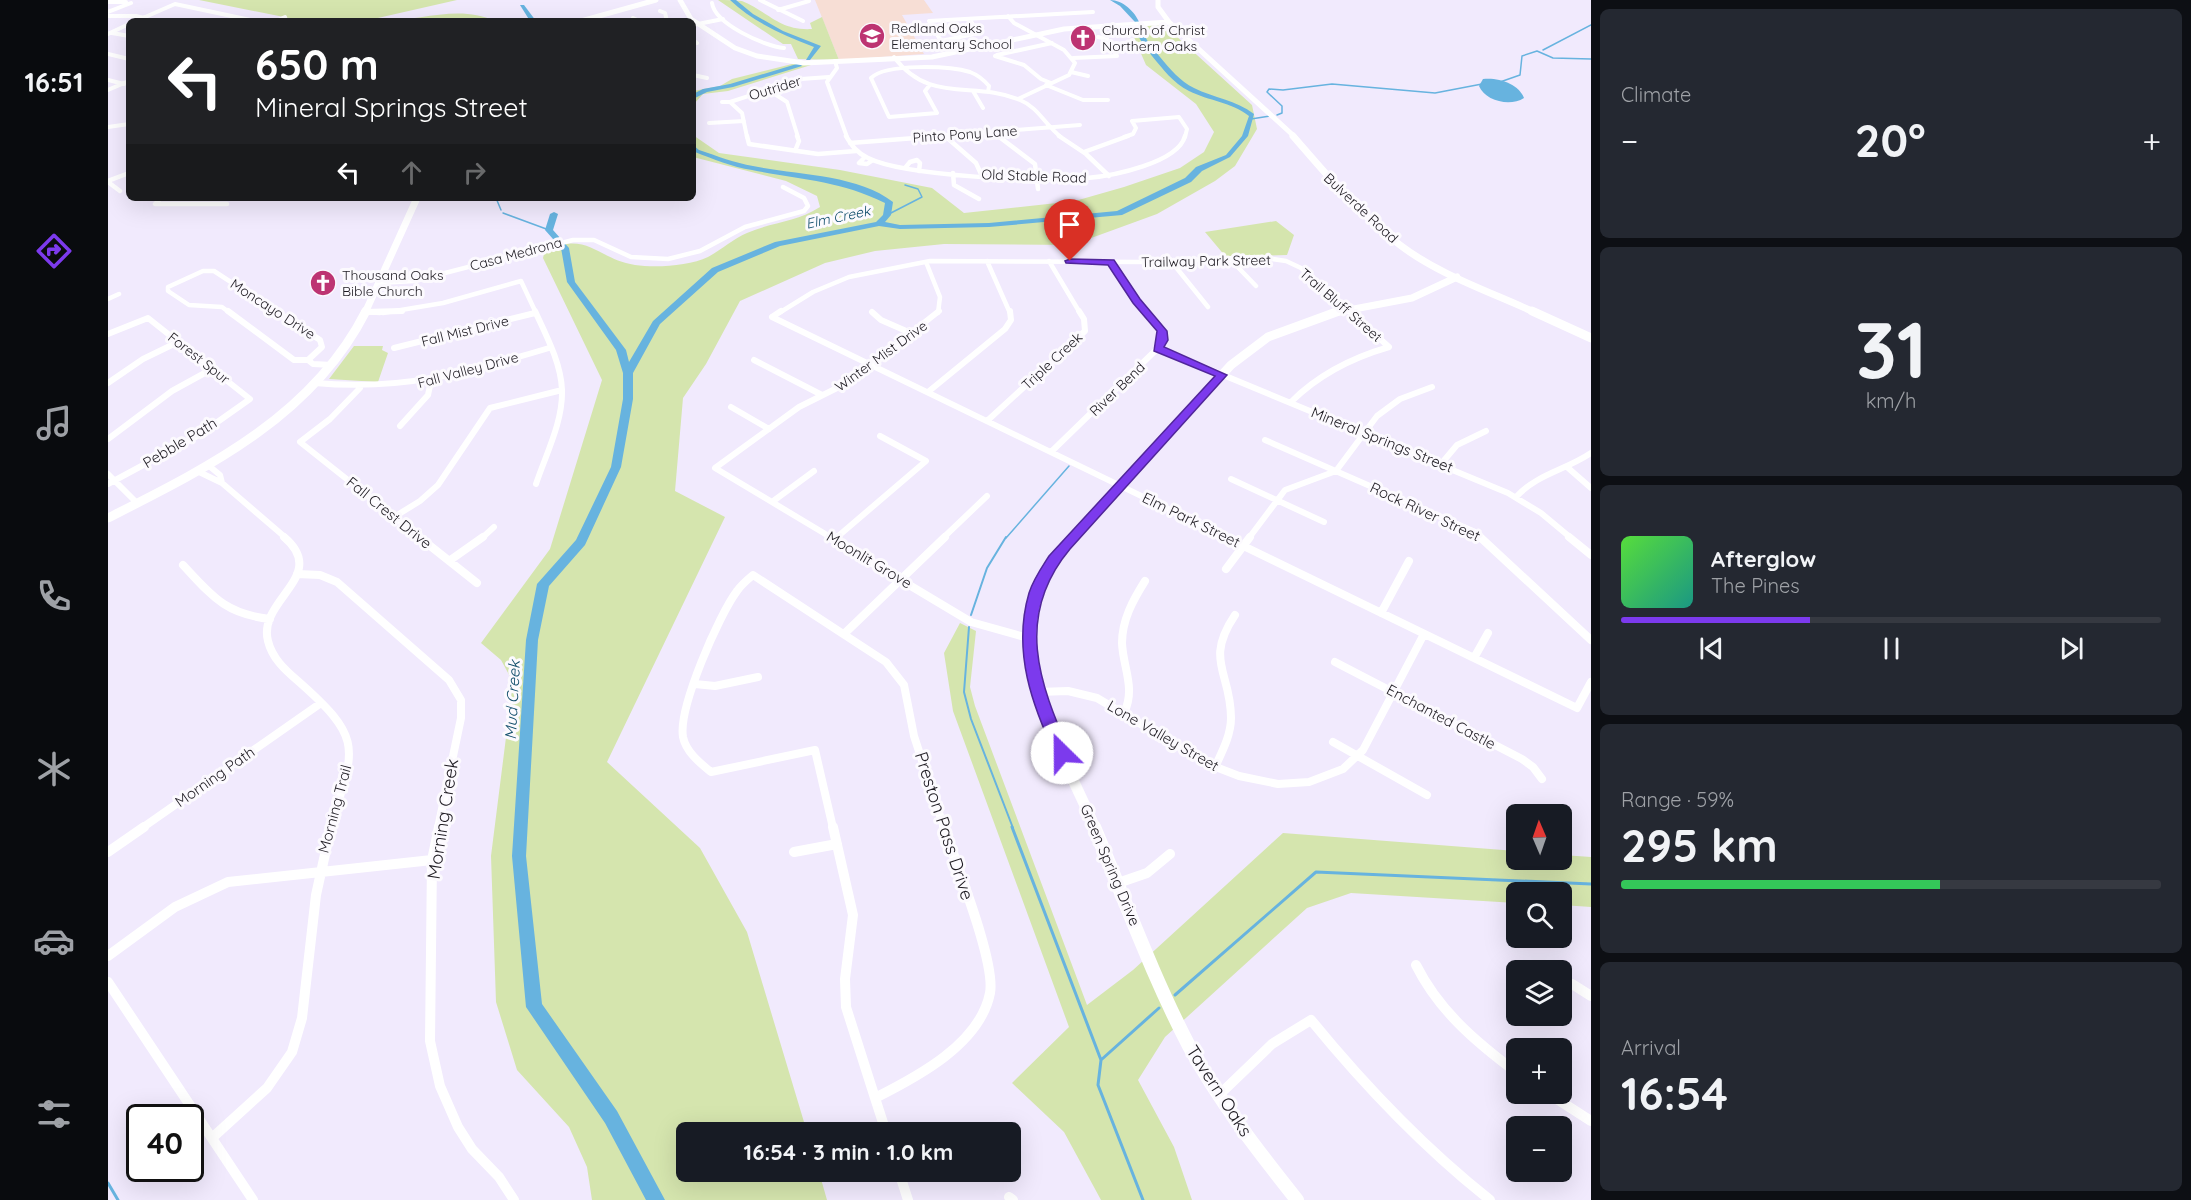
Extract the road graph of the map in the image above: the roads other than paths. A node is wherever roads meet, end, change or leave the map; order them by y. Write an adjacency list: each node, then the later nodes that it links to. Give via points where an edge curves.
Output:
1 (656, 0): 17 (main road)
2 (680, 0): 19 (main road)
3 (686, 0): 19 (main road)
4 (760, 0): 10 (street)
5 (1152, 0): 23 (main road, Bulverde Road, via 1154,10)
6 (1158, 0): 23 (main road, Bulverde Road)
7 (809, 1): 10 (street)
8 (108, 2): 13 (street, via 130,3)
9 (712, 3): 20 (street, via 714,12)
10 (778, 10): 22 (street)
11 (660, 11): 18 (street)
12 (1093, 12): 14 (street)
13 (108, 14): 15 (street)
14 (1008, 16): 21 (street); 27 (street)
15 (143, 18): 16 (street, via 175,4)
16 (241, 18)
17 (592, 18)
18 (666, 18)
19 (694, 18)
20 (723, 19): 24 (street); 31 (street, via 761,43)
21 (969, 19): 21 (street, via 979,33 941,41 929,21)
22 (803, 21)
23 (1167, 21): 27 (main road); 95 (main road, Bulverde Road, via 1285,126 1334,185 1376,225 1409,251)
24 (699, 24): 36 (main road, via 759,55 795,63)
25 (126, 25): 26 (street)
26 (109, 33): 28 (street)
27 (1034, 34): 30 (street); 34 (main road)
28 (126, 36)
29 (1098, 37): 35 (street, via 1107,39 1117,56)
30 (1052, 44): 35 (street); 46 (street, via 994,56 1024,65)
31 (784, 48)
32 (108, 54): 33 (street)
33 (126, 58)
34 (895, 58): 36 (main road); 37 (street)
35 (1074, 58): 38 (street, via 1076,65)
36 (832, 62): 41 (street, via 837,68)
37 (901, 70): 47 (street); 47 (street, via 881,72 871,78 889,117 937,114 925,91); 51 (street, via 945,68 976,75 988,82)
38 (1071, 72): 40 (street); 46 (street)
39 (696, 76): 42 (street)
40 (1088, 76)
41 (829, 77): 48 (street, Outrider, via 801,79); 67 (street, Old Stable Road, via 826,88)
42 (707, 78)
43 (108, 80): 44 (street)
44 (123, 84): 45 (street); 49 (street)
45 (126, 84)
46 (1049, 84): 52 (street); 53 (street, via 1079,100)
47 (929, 86): 50 (street)
48 (767, 89): 55 (street, Outrider); 68 (street, via 787,102 799,141)
49 (108, 90)
50 (973, 91): 51 (street); 56 (street)
51 (988, 92): 52 (street)
52 (1018, 99): 62 (street, via 1038,110)
53 (1108, 100)
54 (722, 102): 55 (street, Outrider)
55 (730, 102): 57 (street, via 741,110)
56 (983, 108)
57 (744, 121): 58 (street); 66 (street)
58 (710, 123)
59 (126, 124): 61 (street)
60 (1080, 125): 62 (street, Pinto Pony Lane)
61 (108, 127)
62 (1051, 127): 63 (street, Pinto Pony Lane); 70 (street)
63 (993, 132): 64 (street, Pinto Pony Lane); 79 (street, via 1034,162)
64 (945, 136): 67 (street, Pinto Pony Lane); 76 (street, via 977,164)
65 (739, 142): 66 (street)
66 (749, 143): 68 (street)
67 (850, 143): 69 (street, Old Stable Road)
68 (795, 151): 69 (street)
69 (856, 151): 71 (street, Old Stable Road)
70 (1084, 152): 78 (street); 78 (street, Old Stable Road, via 1133,134 1136,128 1132,121 1179,117 1187,132 1180,146 1158,159)
71 (865, 157): 72 (street, Old Stable Road); 72 (street, Old Stable Road, via 859,163)
72 (873, 160): 73 (street, Old Stable Road)
73 (905, 168): 74 (street, Old Stable Road); 74 (street, Old Stable Road, via 917,160)
74 (919, 171): 75 (street, Old Stable Road)
75 (953, 173): 76 (street, Old Stable Road); 84 (street, via 954,185)
76 (981, 174): 79 (street, Old Stable Road)
77 (126, 175): 80 (street)
78 (1109, 176): 79 (street, Old Stable Road)
79 (1038, 177): 82 (street)
80 (108, 181): 83 (street)
81 (783, 187): 96 (street, Casa Medrona, via 804,198 808,206 804,212 745,227 685,256 651,260 631,257 594,240 573,240 428,277)
82 (1038, 189)
83 (120, 191)
84 (979, 199)
85 (158, 201): 87 (street, via 155,204)
86 (416, 201): 96 (main road)
87 (226, 204)
88 (1230, 259): 91 (street, Trailway Park Street); 94 (street, Trailway Park Street, via 1264,257); 97 (street)
89 (987, 261): 90 (street, Trailway Park Street); 92 (street, Trailway Park Street); 125 (street, via 1010,309 1011,320)
90 (1049, 261): 93 (street, Trailway Park Street); 130 (street, Triple Creek, via 1084,319 1085,332)
91 (1171, 261): 93 (street, Trailway Park Street); 100 (street)
92 (926, 262): 105 (street, Trailway Park Street, via 840,280); 107 (street, Winter Mist Drive, via 942,307)
93 (1111, 262): 112 (street, via 1162,331 1163,340)
94 (1291, 264): 101 (street, Trail Bluff Street, via 1306,272)
95 (1457, 277): 101 (main road, Green Spring Drive, via 1412,298); 108 (main road, Bulverde Road)
96 (379, 281): 102 (main road)
97 (1256, 286)
98 (119, 294): 99 (street)
99 (108, 299)
100 (1208, 307)
101 (1348, 310): 118 (main road, Green Spring Drive, via 1313,318 1268,338 1248,350); 128 (street, Trail Bluff Street, via 1389,347 1328,369)
102 (364, 312): 104 (street, via 385,313 433,304 521,281); 115 (main road)
103 (872, 312): 107 (street)
104 (535, 313): 110 (street, Fall Mist Drive); 111 (street)
105 (772, 317): 116 (street, Elm Park Street)
106 (108, 334): 109 (street, Forest Spur, via 148,318)
107 (913, 334): 116 (street, Winter Mist Drive)
108 (1591, 338)
109 (178, 342): 117 (street, Forest Spur); 120 (street, via 143,358)
110 (394, 348)
111 (549, 348): 119 (street, Fall Valley Drive); 124 (street)
112 (1158, 348): 118 (street, Mineral Springs Street); 138 (street, River Bend)
113 (308, 360): 113 (street, Moncayo Drive, via 294,360 222,307 185,304 168,287 209,270 320,340 322,347); 115 (street, Moncayo Drive)
114 (754, 360): 126 (street)
115 (332, 365): 121 (main road)
116 (871, 365): 125 (street, Elm Park Street); 126 (street, Winter Mist Drive, via 849,382)
117 (212, 369): 127 (street, Forest Spur); 136 (street, via 172,391)
118 (1222, 375): 128 (street, Mineral Springs Street); 152 (main road, Green Spring Drive)
119 (431, 381): 123 (street, Fall Valley Drive); 131 (street, via 428,395)
120 (108, 383)
121 (315, 383): 123 (street, Fall Valley Drive); 141 (main road, via 269,425)
122 (1432, 387): 134 (street, via 1388,407)
123 (360, 388): 159 (street, Fall Crest Drive, via 300,442)
124 (562, 390): 151 (street); 159 (street, via 490,408 438,485)
125 (928, 392): 130 (street, Elm Park Street)
126 (822, 395): 132 (street, Winter Mist Drive)
127 (250, 399): 149 (street, Pebble Path, via 199,435)
128 (1291, 402): 134 (street, Mineral Springs Street)
129 (731, 407): 132 (street)
130 (987, 421): 138 (street, Elm Park Street)
131 (400, 426)
132 (769, 429): 143 (street, Winter Mist Drive)
133 (1486, 431): 140 (street, via 1457,445)
134 (1364, 433): 140 (street, Mineral Springs Street); 146 (street)
135 (880, 436): 163 (street, via 926,461)
136 (108, 439)
137 (1265, 440): 146 (street, Rock River Street)
138 (1051, 452): 152 (street, Elm Park Street)
139 (1591, 453): 142 (street)
140 (1441, 464): 155 (street, Mineral Springs Street)
141 (208, 465): 144 (main road); 150 (street, via 220,475)
142 (1567, 467): 153 (street); 155 (street, via 1532,480)
143 (715, 468): 157 (street, Moonlit Grove)
144 (197, 471): 150 (street); 158 (main road)
145 (814, 471): 157 (street)
146 (1336, 471): 156 (street, via 1293,485); 181 (street, Rock River Street, via 1475,532)
147 (108, 474): 149 (street)
148 (1231, 479): 156 (street)
149 (111, 482): 158 (street)
150 (222, 483): 170 (street, via 294,544 300,557)
151 (536, 484)
152 (1119, 486): 164 (street, Elm Park Street); 180 (main road, Green Spring Drive, via 1044,574 1032,608)
153 (1591, 488)
154 (987, 496): 171 (street)
155 (1516, 497): 165 (street, Mineral Springs Street)
156 (1277, 500): 161 (street); 164 (street)
157 (772, 502): 163 (street, Moonlit Grove)
158 (137, 503): 160 (main road)
159 (394, 517): 166 (street, Fall Crest Drive)
160 (108, 518)
161 (1324, 522)
162 (494, 527): 166 (street)
163 (835, 540): 171 (street, Moonlit Grove)
164 (1243, 545): 169 (street); 174 (street, Elm Park Street)
165 (1591, 555)
166 (449, 561): 173 (street, Fall Crest Drive)
167 (1409, 561): 174 (street)
168 (183, 565): 176 (street, via 231,612)
169 (1226, 569)
170 (297, 574): 176 (street); 200 (street, Morning Creek, via 320,575 337,582 457,690 461,718)
171 (900, 579): 178 (street); 180 (street, Moonlit Grove, via 971,622)
172 (1145, 581): 190 (street, via 1123,630 1123,654 1132,690)
173 (477, 583)
174 (1381, 613): 179 (street, Elm Park Street)
175 (1235, 615): 193 (street, via 1217,645 1231,719)
176 (270, 618): 189 (street, Morning Trail, via 267,632 271,651)
177 (1488, 633): 182 (street)
178 (844, 634): 186 (street, Preston Pass Drive, via 753,575 733,596); 211 (street, Preston Pass Drive, via 886,662 904,685 914,736 986,956 990,993 973,1028 924,1069)
179 (1424, 634): 182 (street, Elm Park Street); 188 (street, Lone Valley Street)
180 (1028, 638): 187 (main road, Green Spring Drive)
181 (1591, 640)
182 (1474, 658): 185 (street, Elm Park Street, via 1577,708)
183 (1335, 662): 188 (street, Enchanted Castle)
184 (758, 677): 186 (street, via 715,686)
185 (1591, 682)
186 (695, 684): 196 (street, via 682,727 686,744 697,761 711,772 815,750)
187 (1038, 692): 190 (street, Lone Valley Street, via 1083,693); 202 (main road, Green Spring Drive)
188 (1393, 692): 192 (street, Lone Valley Street); 194 (street, Enchanted Castle, via 1522,759)
189 (321, 703): 197 (street, Morning Path); 201 (street, Morning Trail, via 343,727 349,751)
190 (1124, 713): 193 (street, Lone Valley Street)
191 (1333, 742): 192 (street)
192 (1358, 756): 193 (street, Lone Valley Street, via 1330,776 1298,784 1252,780); 195 (street)
193 (1215, 767)
194 (1542, 779)
195 (1427, 795)
196 (837, 844): 198 (street); 211 (street, via 853,915 845,979 846,1007)
197 (108, 852)
198 (794, 852)
199 (1170, 854): 202 (street, via 1147,873)
200 (432, 860): 201 (street); 218 (street, Morning Creek, via 428,1015 434,1063 458,1127)
201 (319, 870): 203 (street, via 240,878 214,886 175,907); 215 (street, Morning Trail, via 303,1015 291,1053 272,1082)
202 (1118, 883): 205 (main road, Green Spring Drive)
203 (108, 956)
204 (1416, 965): 209 (street, via 1434,998)
205 (1155, 974): 210 (main road, Tavern Oaks, via 1180,1029)
206 (108, 982): 215 (street)
207 (1572, 984): 208 (street)
208 (1591, 996)
209 (1506, 1064)
210 (1219, 1095): 220 (main road, Tavern Oaks); 221 (street, via 1272,1044 1311,1020 1380,1103)
211 (874, 1099): 214 (street)
212 (1565, 1104): 213 (street)
213 (1591, 1121)
214 (882, 1122)
215 (212, 1138): 217 (street)
216 (902, 1182): 219 (street)
217 (253, 1200)
218 (514, 1200)
219 (908, 1200)
220 (1297, 1200)
221 (1490, 1200)

